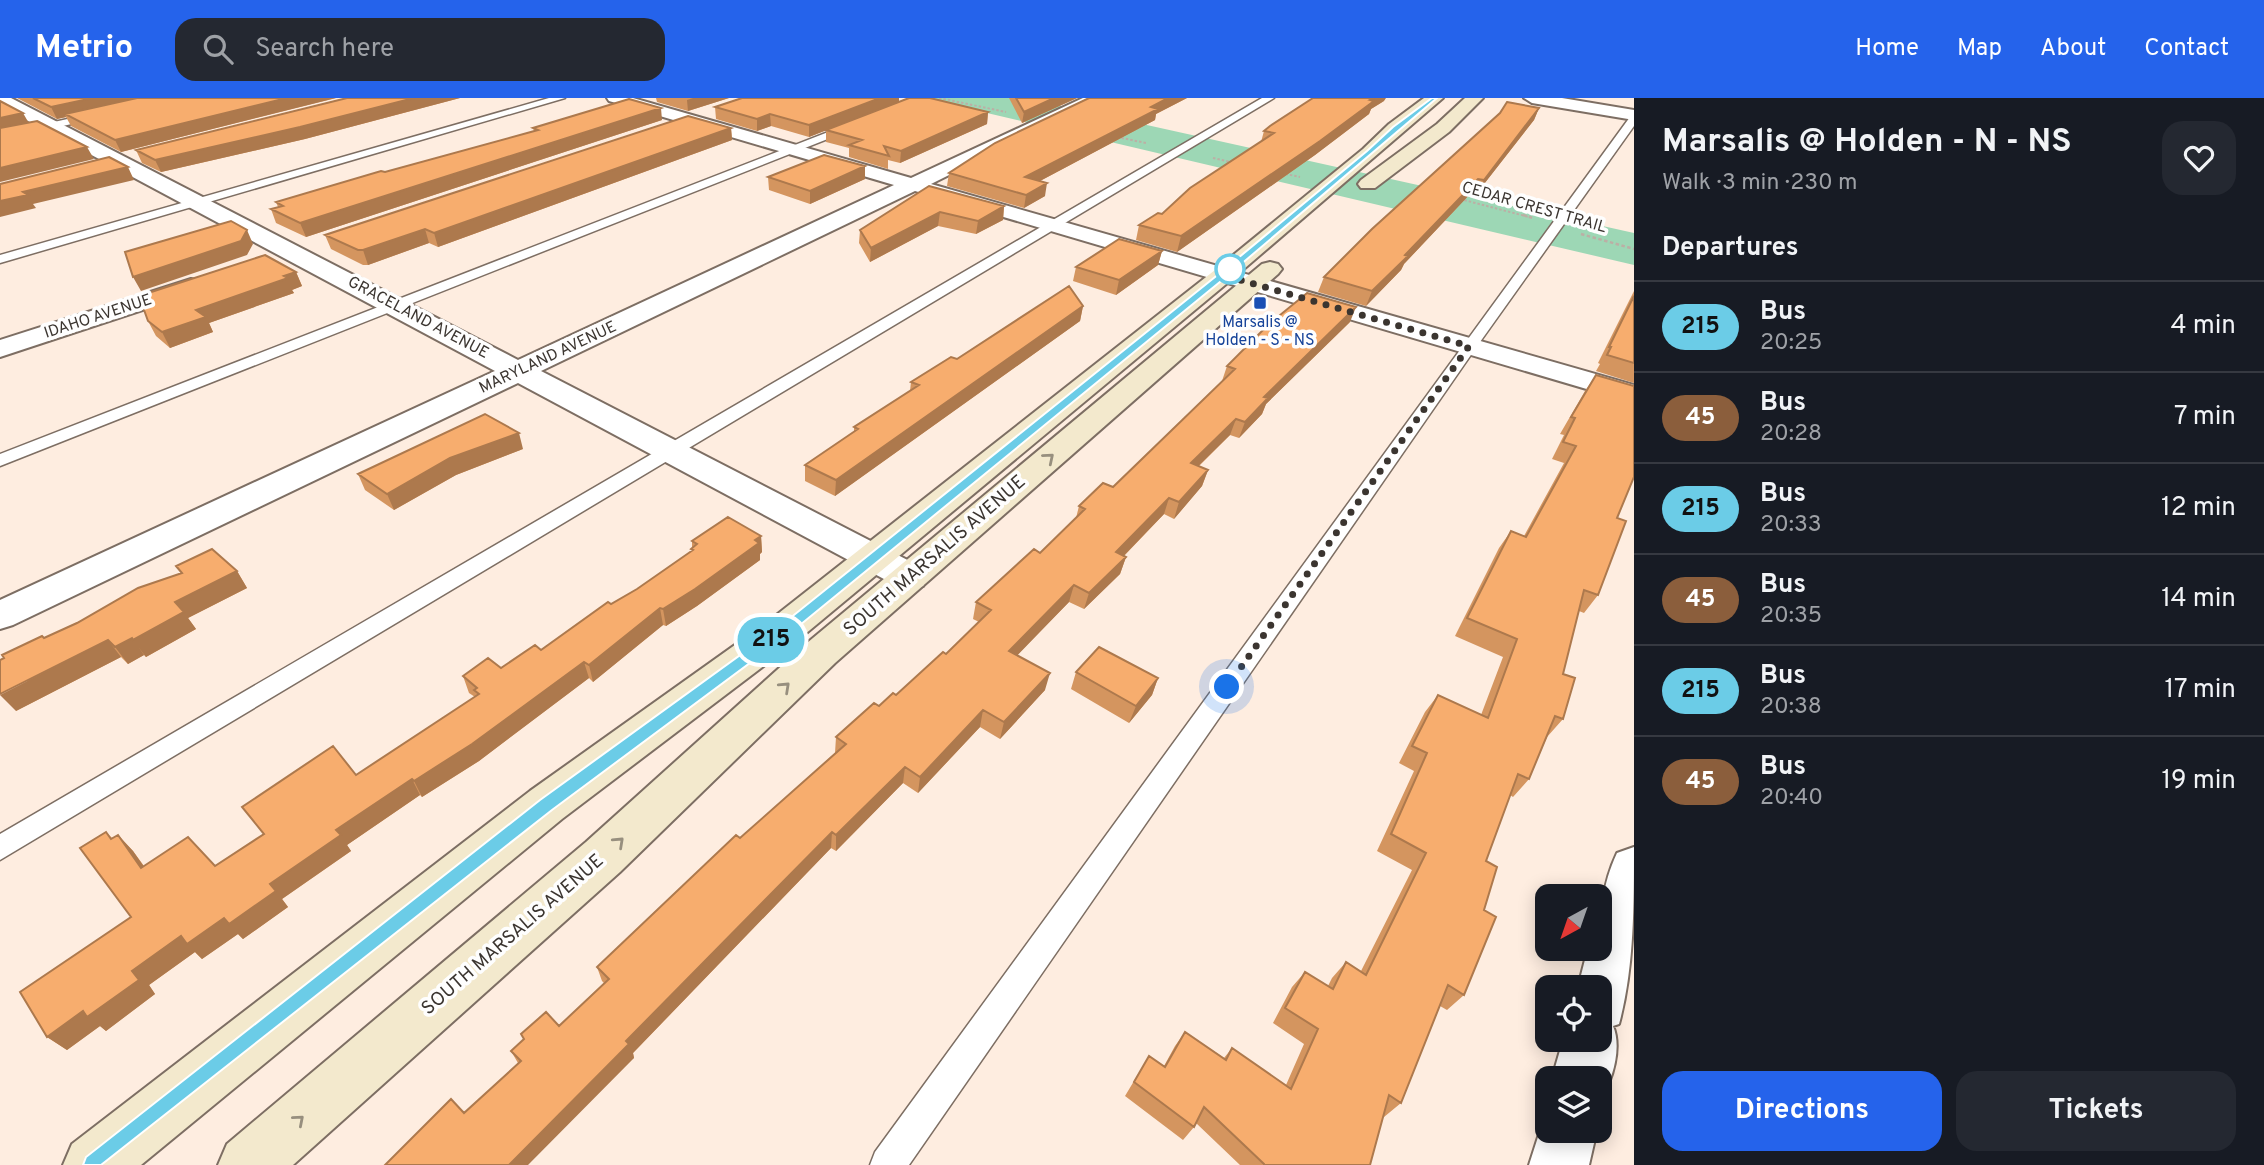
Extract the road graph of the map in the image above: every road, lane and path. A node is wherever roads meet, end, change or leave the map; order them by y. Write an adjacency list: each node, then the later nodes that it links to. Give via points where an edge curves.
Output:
1 (560, 98): 25 (lane)
2 (615, 98): 14 (street)
3 (940, 98): 12 (path)
4 (1096, 98): 23 (street, MARYLAND AVENUE)
5 (1269, 98): 26 (lane)
6 (1434, 98): 34 (main road, SOUTH MARSALIS AVENUE, via 1395,128)
7 (1475, 98): 34 (main road, SOUTH MARSALIS AVENUE, via 1443,128)
8 (1532, 98): 13 (street)
9 (0, 99): 16 (street, GRACELAND AVENUE)
10 (727, 107): 14 (street)
11 (107, 113): 16 (lane)
12 (1010, 113)
13 (1634, 117): 27 (lane)
14 (689, 119): 17 (street); 19 (street)
15 (863, 122): 19 (lane)
16 (53, 126): 18 (lane); 21 (street, GRACELAND AVENUE)
17 (649, 133)
18 (0, 138)
19 (792, 149): 23 (street); 35 (lane)
20 (146, 154): 21 (street)
21 (120, 160): 22 (street); 25 (street, GRACELAND AVENUE)
22 (93, 167)
23 (912, 184): 26 (street); 38 (street, MARYLAND AVENUE)
24 (1451, 197): 27 (path, CEDAR CREST TRAIL)
25 (198, 202): 30 (street, GRACELAND AVENUE); 31 (lane)
26 (1054, 226): 34 (street); 40 (lane)
27 (1557, 226): 29 (path, CEDAR CREST TRAIL); 36 (lane)
28 (318, 244): 30 (street)
29 (1634, 249)
30 (292, 253): 32 (street); 35 (street, GRACELAND AVENUE)
31 (0, 259)
32 (265, 261)
33 (212, 279): 37 (street, IDAHO AVENUE)
34 (1238, 279): 36 (street); 42 (main road, SOUTH MARSALIS AVENUE); 43 (main road, SOUTH MARSALIS AVENUE, one-way to 34)
35 (396, 306): 38 (street, GRACELAND AVENUE); 41 (lane)
36 (1469, 346): 39 (street); 51 (lane)
37 (0, 349)
38 (520, 371): 40 (street, GRACELAND AVENUE); 44 (street, MARYLAND AVENUE)
39 (1634, 394)
40 (671, 449): 42 (street, GRACELAND AVENUE); 45 (lane)
41 (0, 460)
42 (874, 557): 43 (street, GRACELAND AVENUE); 49 (main road, SOUTH MARSALIS AVENUE, via 784,630 546,805)
43 (910, 576): 50 (main road, SOUTH MARSALIS AVENUE, one-way to 43, via 603,857)
44 (0, 616)
45 (0, 848)
46 (1634, 868): 47 (street)
47 (1607, 975)
48 (1565, 1143): 52 (street)
49 (93, 1165)
50 (248, 1165)
51 (888, 1165)
52 (1559, 1165)

